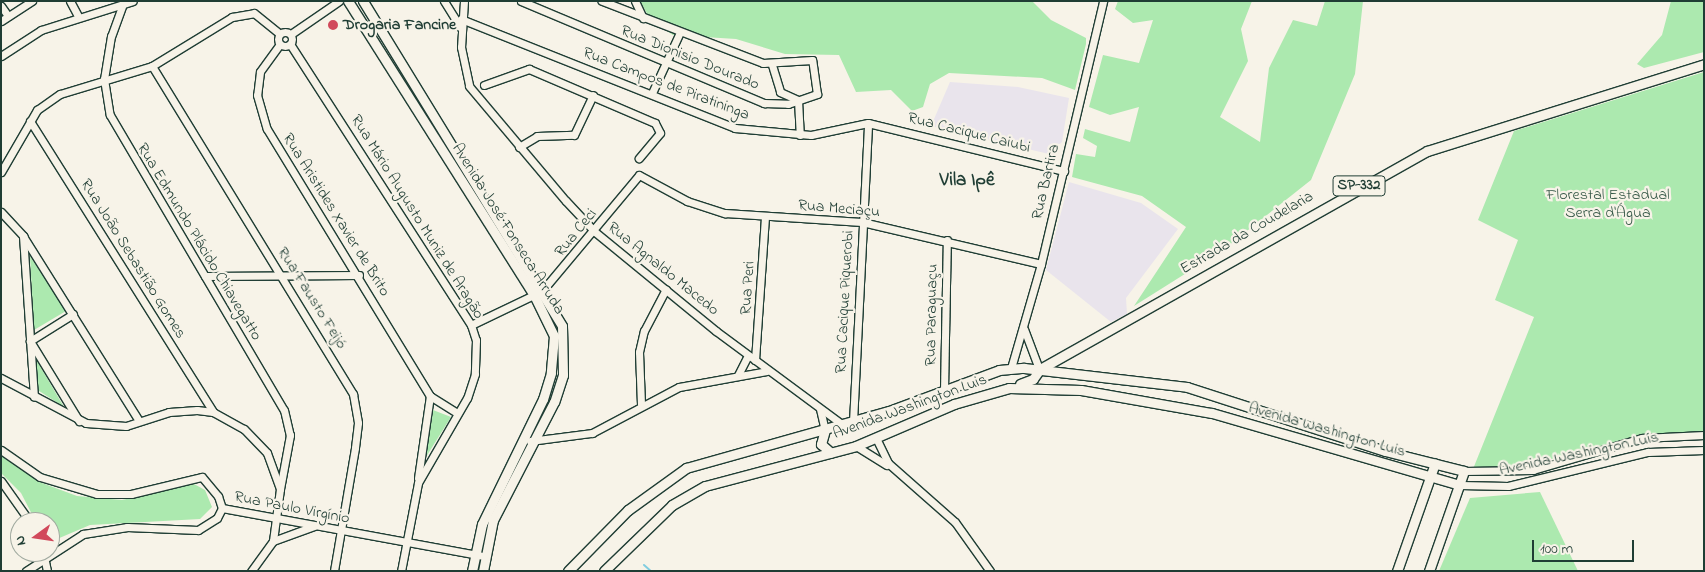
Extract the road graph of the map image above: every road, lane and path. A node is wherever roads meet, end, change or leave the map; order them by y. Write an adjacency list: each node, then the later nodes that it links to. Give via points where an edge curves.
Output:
1 (32, 1): 15 (street)
2 (70, 1): 16 (street)
3 (133, 1): 13 (street)
4 (339, 1): 23 (street)
5 (348, 1): 55 (main road, Avenida José Fonseca Arruda)
6 (363, 1): 55 (main road, Avenida José Fonseca Arruda)
7 (444, 1): 20 (street, Rua Agnaldo Macedo)
8 (464, 1): 18 (street)
9 (521, 1): 28 (street, Rua Dionisio Dourado)
10 (602, 1): 17 (street)
11 (635, 1): 17 (street)
12 (1103, 1): 41 (street, Rua Bartira)
13 (124, 4): 16 (street); 31 (street, Rua Edmundo Plácido Chiavegatto, via 111,36)
14 (1, 6): 15 (street)
15 (8, 16): 19 (street)
16 (78, 16): 26 (street, via 41,30)
17 (643, 18): 21 (street)
18 (461, 19): 20 (street); 33 (street, Rua Campos de Piratininga)
19 (1, 21)
20 (461, 28): 39 (street, Rua Agnaldo Macedo, via 469,86)
21 (680, 32): 28 (street); 29 (street)
22 (280, 34): 23 (street); 24 (street); 30 (street, via 260,16 246,13 232,17)
23 (291, 34): 25 (street)
24 (280, 44): 25 (street); 51 (street, Rua Aristides Xavier de Brito, via 260,72 259,113)
25 (290, 44): 57 (street, Rua Mário Augusto Muniz de Aragão)
26 (1, 56)
27 (1704, 64): 60 (main road, Estrada da Coudelaria / SP-332, via 1427,151)
28 (665, 65): 33 (street); 35 (street, Rua Dionisio Dourado, via 764,103 777,105)
29 (772, 65): 35 (street, via 780,92); 35 (street, Rua Dionisio Dourado, via 812,60 819,91 816,96)
30 (152, 66): 31 (street); 53 (street, Rua Fausto Feijó)
31 (104, 79): 36 (street, via 60,94); 52 (street, Rua Edmundo Plácido Chiavegatto, via 118,137)
32 (484, 85): 34 (street, via 529,69)
33 (652, 93): 38 (street, Rua Campos de Piratininga, via 735,128)
34 (593, 95): 39 (street, via 574,135 538,136); 40 (street, via 659,126 657,138)
35 (798, 100): 38 (street)
36 (30, 121): 42 (street); 75 (street, Rua João Sebastião Gomes)
37 (868, 123): 38 (street, Rua Campos de Piratininga); 41 (street, Rua Cacique Caiubi); 46 (street, Rua Cacique Piquerobi)
38 (800, 136)
39 (519, 147): 47 (street, Rua Agnaldo Macedo)
40 (639, 158)
41 (1064, 171): 50 (street, Rua Bartira)
42 (1, 172)
43 (639, 175): 45 (street, Rua Meciaçu, via 705,208); 47 (street, Rua Ceci)
44 (1, 212): 48 (street)
45 (765, 218): 46 (street, Rua Meciaçu); 62 (street, Rua Peri)
46 (862, 222): 49 (street, Rua Meciaçu); 79 (street, Rua Cacique Piquerobi)
47 (595, 232): 54 (street, Rua Agnaldo Macedo); 55 (street, Rua Ceci)
48 (23, 236): 56 (street); 59 (street)
49 (947, 240): 50 (street, Rua Meciaçu); 70 (street, Rua Paraguaçu)
50 (1041, 264): 58 (street, Rua Bartira)
51 (358, 275): 53 (street); 71 (street, Rua Aristides Xavier de Brito)
52 (204, 276): 53 (street); 97 (street, Rua Edmundo Plácido Chiavegatto, via 284,410 290,435)
53 (283, 277): 102 (street, Rua Fausto Feijó, via 341,370 357,410)
54 (666, 289): 61 (street, Rua Agnaldo Macedo); 73 (street, via 648,321 639,352)
55 (538, 293): 57 (street, Rua Ceci); 84 (main road, Avenida José Fonseca Arruda, via 555,351 543,399); 85 (main road, Avenida José Fonseca Arruda, via 559,318 566,351 554,402)
56 (73, 314): 59 (street); 78 (street)
57 (471, 324): 76 (street, Rua Mário Augusto Muniz de Aragão, via 478,358 475,374)
58 (1024, 329): 63 (street, Rua Bartira); 64 (street)
59 (30, 340): 72 (street); 77 (street)
60 (1069, 353): 64 (main road, Estrada da Coudelaria / SP-332); 66 (main road, via 1062,363)
61 (748, 354): 62 (street, Rua Agnaldo Macedo); 67 (street)
62 (755, 360): 65 (street, Rua Agnaldo Macedo)
63 (1010, 368): 64 (main road, Avenida Washington Luis); 70 (main road, Avenida Washington Luis)
64 (1039, 369): 66 (main road, Avenida Washington Luis); 69 (main road, Estrada da Coudelaria, via 1034,379)
65 (767, 371): 67 (street); 74 (street, Rua Agnaldo Macedo)
66 (1065, 371): 90 (main road, Avenida Washington Luis, via 1187,387 1385,451)
67 (738, 375): 73 (street, via 679,387)
68 (1, 378): 72 (street)
69 (1009, 388): 83 (main road, Avenida Washington Luis, via 954,404); 93 (main road, Avenida Washington Luis, via 1059,387 1204,411)
70 (944, 390): 79 (main road, Avenida Washington Luis)
71 (430, 396): 76 (street, Rua Aristides Xavier de Brito); 95 (street)
72 (34, 397): 77 (street)
73 (641, 404): 85 (street, via 592,433)
74 (820, 409): 80 (street, Rua Agnaldo Macedo); 81 (street)
75 (213, 412): 78 (street, via 182,410); 97 (street, via 230,419 267,453)
76 (457, 413): 95 (street)
77 (79, 421): 78 (street, via 114,427)
78 (139, 421)
79 (853, 422): 80 (main road, Avenida Washington Luis)
80 (843, 425): 81 (main road, Avenida Washington Luis)
81 (825, 430): 89 (main road, via 821,444); 114 (main road, Avenida Washington Luis, via 741,449 676,473 628,510)
82 (1704, 435): 92 (street, via 1642,438 1533,470)
83 (876, 438): 86 (main road, Avenida Washington Luis); 91 (street)
84 (522, 441): 85 (street); 106 (main road, Avenida José Fonseca Arruda, via 482,524)
85 (534, 441): 106 (main road, Avenida José Fonseca Arruda)
86 (856, 446): 89 (main road, Avenida Washington Luis); 91 (street)
87 (1, 450): 98 (street, via 40,477 97,494 131,494 202,477 218,496)
88 (1704, 450): 96 (street, Avenida Washington Luís, via 1648,452 1508,486)
89 (831, 452): 115 (main road, Avenida Washington Luis, via 758,469 685,496)
90 (1435, 462): 92 (main road, Avenida Washington Luis); 93 (main road)
91 (893, 469): 116 (street, via 955,522)
92 (1464, 472): 96 (main road)
93 (1430, 477): 96 (main road, Avenida Washington Luis); 117 (main road)
94 (1, 481): 99 (street)
95 (418, 482): 104 (street)
96 (1460, 485): 118 (main road)
97 (280, 489): 100 (street, Rua Edmundo Plácido Chiavegatto)
98 (222, 508): 100 (street, Rua Paulo Virgínio); 105 (street, Rua Paulo Virgínio, via 216,518 198,530 127,526 96,530)
99 (23, 512)
100 (278, 518): 101 (street, Rua Paulo Virgínio); 103 (street)
101 (314, 526): 102 (street, Rua Paulo Virgínio); 103 (street)
102 (342, 531): 104 (street, Rua Paulo Virgínio); 110 (street, Rua Fausto Feijó)
103 (272, 541): 109 (street)
104 (406, 542): 106 (street, Rua Paulo Virgínio); 111 (street)
105 (60, 547)
106 (478, 555): 112 (main road, Avenida José Fonseca Arruda); 113 (main road, Avenida José Fonseca Arruda)
107 (36, 562): 108 (street, Rua Paulo Virgínio)
108 (26, 571)
109 (251, 571)
110 (334, 571)
111 (401, 571)
112 (472, 571)
113 (483, 571)
114 (568, 571)
115 (604, 571)
116 (990, 571)
117 (1397, 571)
118 (1429, 571)

